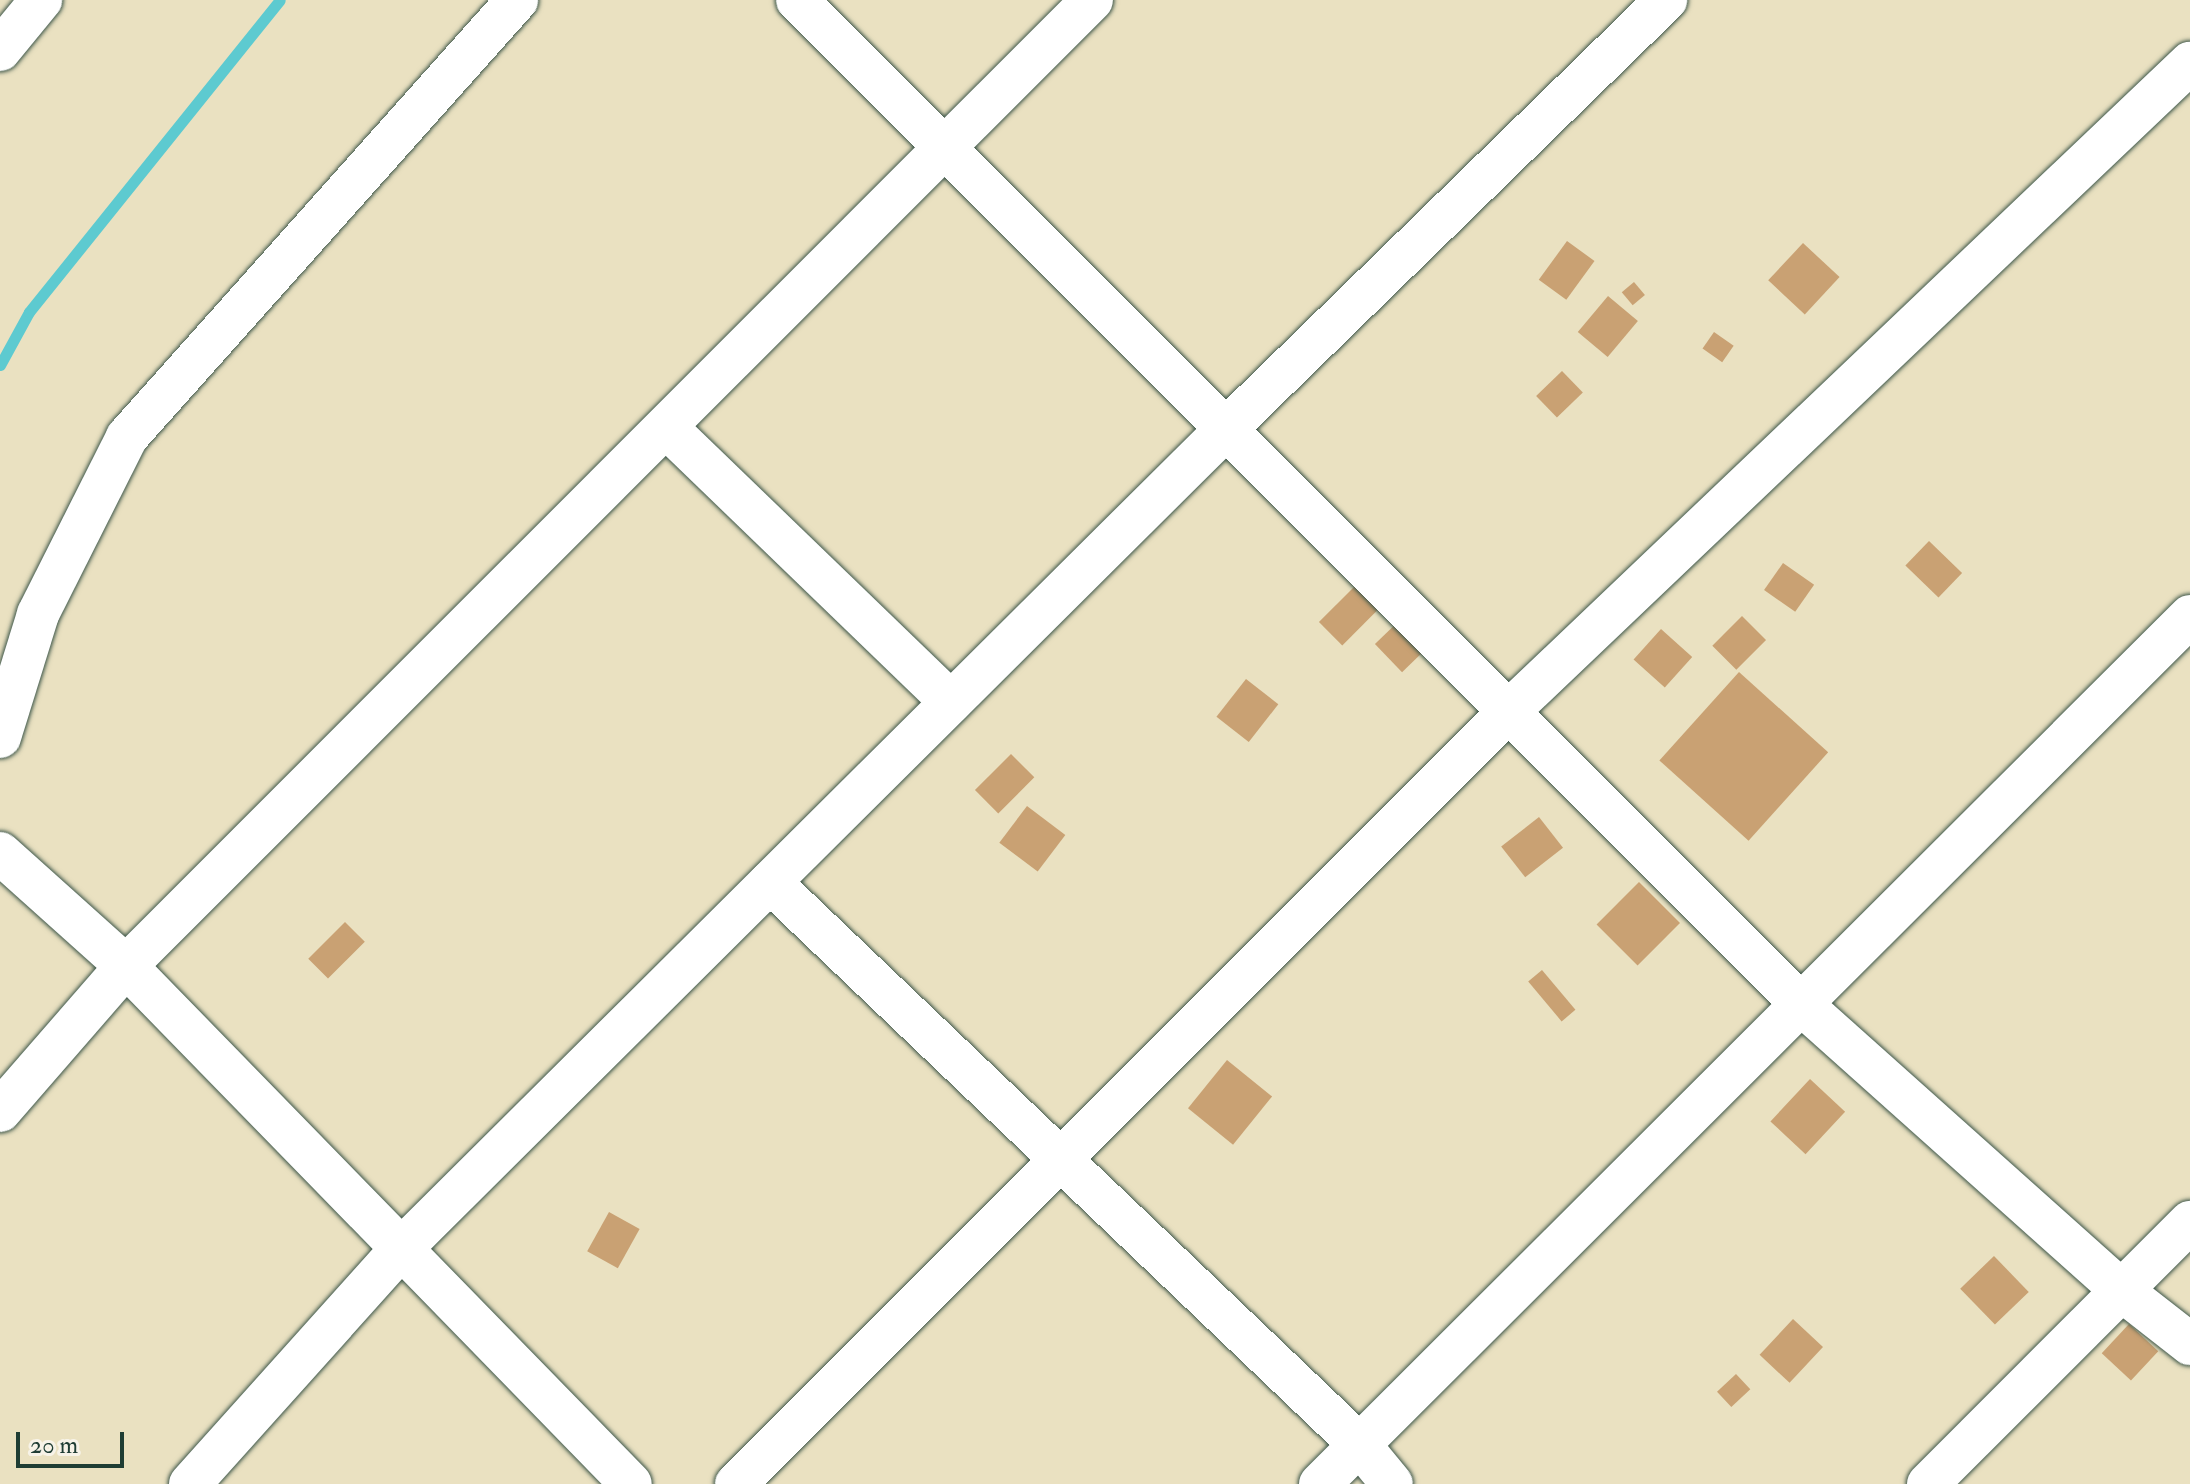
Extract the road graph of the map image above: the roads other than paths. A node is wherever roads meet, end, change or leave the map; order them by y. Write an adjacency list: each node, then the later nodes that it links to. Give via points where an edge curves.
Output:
1 (41, 0): 6 (street)
2 (517, 0): 14 (street, via 127,437 38,614)
3 (797, 0): 8 (street)
4 (1092, 0): 8 (street)
5 (1666, 0): 10 (street)
6 (0, 50)
7 (2190, 63): 13 (street)
8 (945, 149): 9 (street); 10 (street)
9 (666, 427): 12 (street); 17 (street)
10 (1226, 429): 12 (street); 13 (street)
11 (2190, 616): 18 (street)
12 (951, 702): 16 (street)
13 (1510, 710): 18 (street); 20 (street)
14 (0, 737)
15 (0, 853): 17 (street)
16 (770, 882): 20 (street); 22 (street)
17 (126, 966): 19 (street); 22 (street)
18 (1801, 1004): 23 (street); 25 (street)
19 (0, 1111)
20 (1058, 1161): 25 (street); 28 (street)
21 (2190, 1222): 23 (street)
22 (402, 1248): 26 (street); 27 (street)
23 (2121, 1290): 24 (street); 31 (street)
24 (2190, 1344)
25 (1360, 1445): 29 (street); 30 (street)
26 (190, 1484)
27 (631, 1484)
28 (736, 1484)
29 (1320, 1484)
30 (1392, 1484)
31 (1928, 1484)

